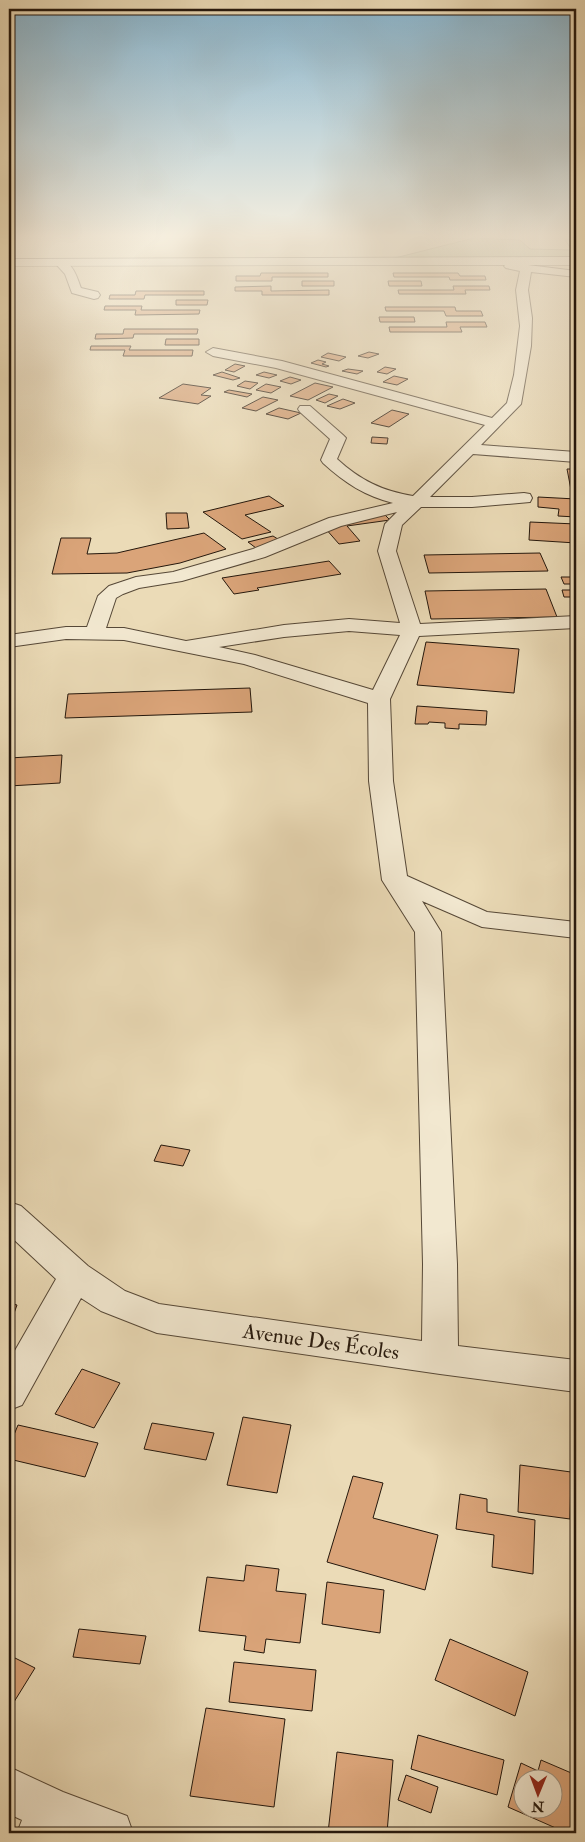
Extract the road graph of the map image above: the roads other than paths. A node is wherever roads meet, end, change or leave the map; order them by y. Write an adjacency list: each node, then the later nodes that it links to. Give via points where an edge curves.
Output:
1 (526, 320): 4 (street, via 521,378 514,404)
2 (213, 352): 4 (street, via 277,364)
3 (304, 409): 8 (street, via 338,438 329,460 340,473 383,496)
4 (494, 423): 5 (street)
5 (468, 449): 6 (street); 8 (street)
6 (576, 457)
7 (524, 498): 8 (street, via 442,504)
8 (416, 502): 10 (street, via 394,524 387,551); 11 (street, via 335,522 259,553 116,590 107,596)
9 (576, 622): 10 (street)
10 (412, 630): 13 (street, via 349,625); 14 (street)
11 (95, 632): 12 (street); 13 (street)
12 (9, 641)
13 (188, 646): 14 (street, via 248,659)
14 (379, 699): 15 (street, via 382,781)
15 (395, 880): 16 (street); 18 (street)
16 (482, 920): 17 (street); 18 (street)
17 (576, 930)
18 (428, 932): 21 (street, via 440,1264)
19 (9, 1214): 20 (street, Avenue Des Écoles)
20 (76, 1276): 21 (street, Avenue Des Écoles, via 113,1301 157,1318); 23 (street)
21 (440, 1359): 22 (street, Avenue Des Écoles)
22 (576, 1376)
23 (9, 1394)
24 (9, 1790): 25 (street)
25 (46, 1822): 26 (street)
26 (110, 1833)

